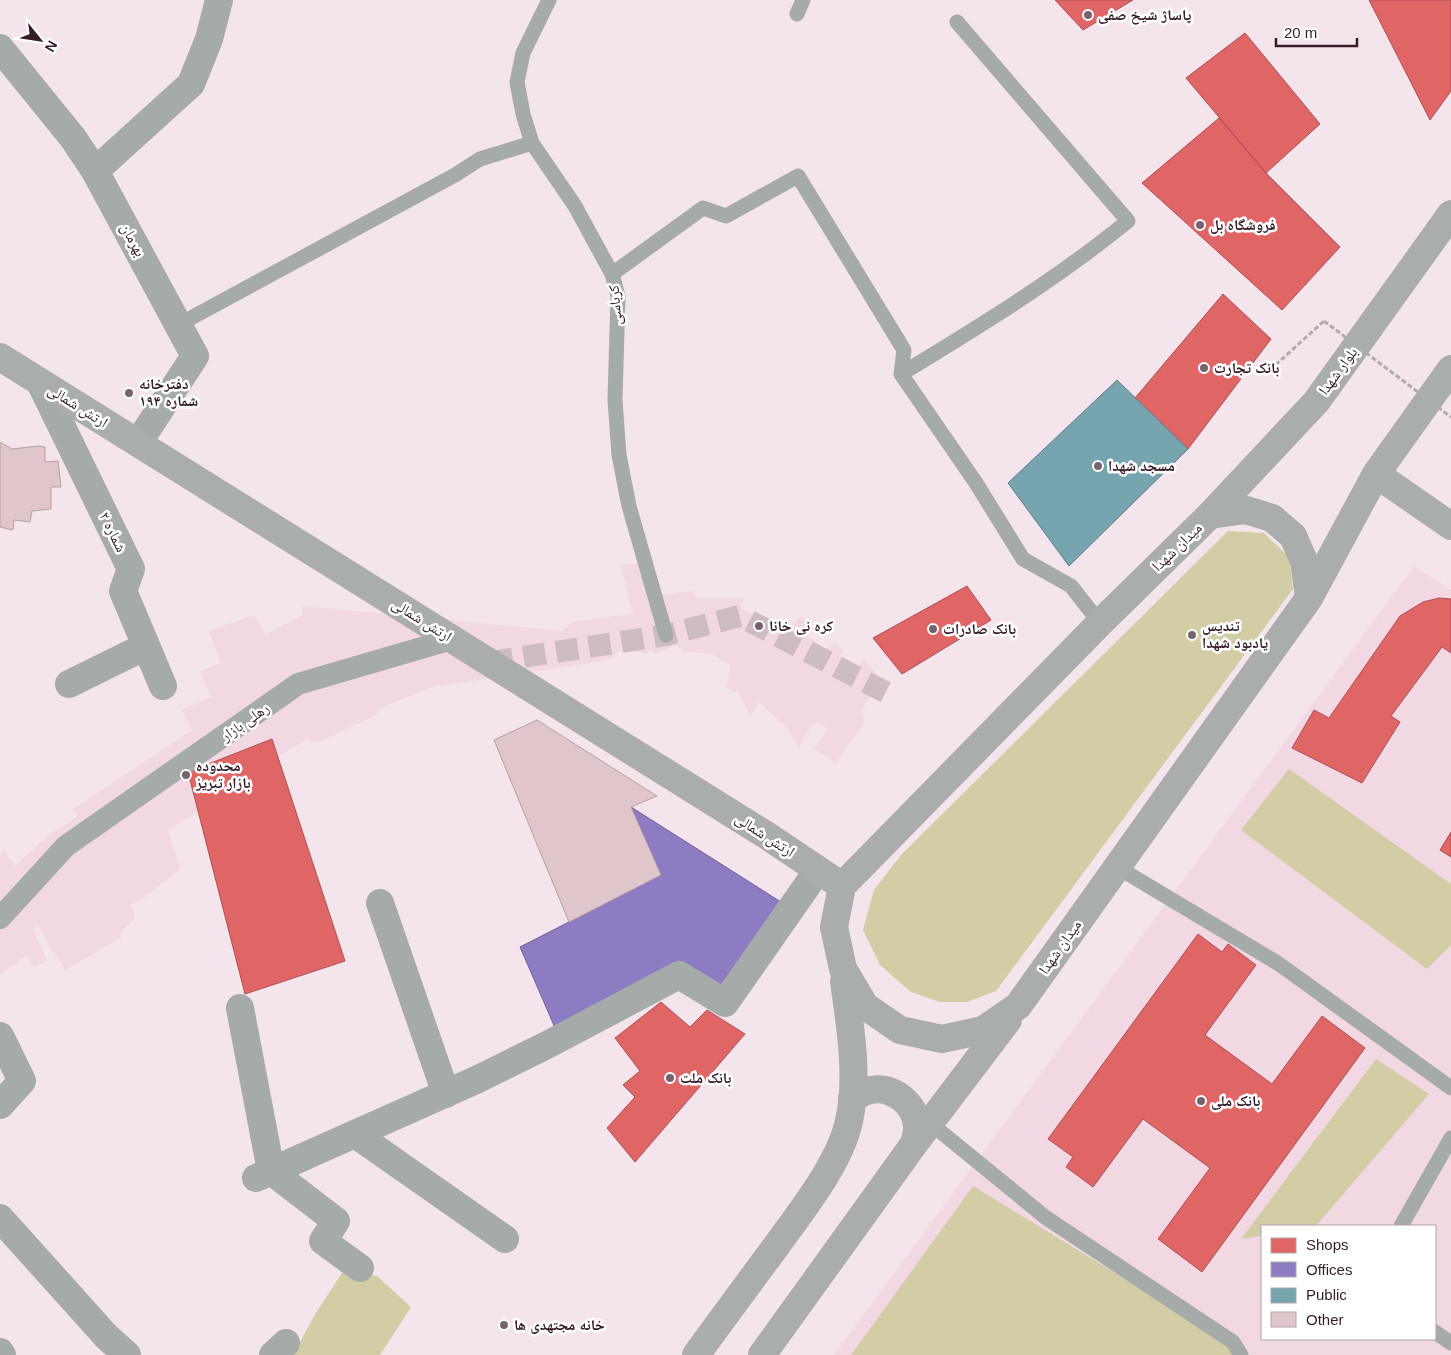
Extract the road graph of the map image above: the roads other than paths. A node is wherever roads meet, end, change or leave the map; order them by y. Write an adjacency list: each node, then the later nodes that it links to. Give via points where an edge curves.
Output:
1 (219, 0): 6 (street, via 209,39 191,84)
2 (549, 0): 5 (lane, کرباسی, via 523,53 517,82)
3 (956, 22): 12 (lane, via 1128,221 998,315)
4 (0, 48): 6 (street, بهرمان, via 73,138)
5 (532, 143): 8 (lane, کرباسی, via 575,206); 9 (lane, via 480,159)
6 (95, 171): 9 (street, بهرمان)
7 (1451, 214): 16 (main road, بلوار شهدا, via 1316,402)
8 (612, 274): 12 (lane, via 703,208 726,216 798,176 904,350); 20 (lane, کرباسی, via 618,296 616,400 619,454 629,506)
9 (178, 325): 14 (street, بهرمان, via 195,356)
10 (4, 364): 13 (main road, ارتش شمالی)
11 (1451, 369): 15 (main road)
12 (901, 374): 19 (lane, via 976,483 1023,559 1071,586)
13 (40, 382): 14 (main road, ارتش شمالی); 22 (street, شماره ۲, via 132,569 123,591)
14 (138, 443): 21 (main road, ارتش شمالی)
15 (1376, 474): 17 (main road); 18 (main road)
16 (1210, 515): 18 (main road, میدان شهدا, via 1246,510 1272,518 1293,536 1304,561); 19 (main road, میدان شهدا)
17 (1451, 526)
18 (1309, 598): 25 (main road, میدان شهدا)
19 (1100, 623): 27 (main road, میدان شهدا)
20 (666, 635)
21 (452, 638): 26 (main road, ارتش شمالی); 29 (street, رهلی بازار, via 298,684 66,846)
22 (146, 646): 23 (street); 24 (street, شماره ۲)
23 (69, 684)
24 (162, 686)
25 (1118, 867): 31 (main road, میدان شهدا); 34 (lane, via 1279,964)
26 (818, 870): 27 (main road, ارتش شمالی); 35 (street, via 725,1003 679,975)
27 (842, 886): 30 (main road, میدان شهدا, via 834,927)
28 (380, 903): 35 (street)
29 (0, 918)
30 (843, 970): 31 (main road, میدان شهدا, via 865,1006 900,1030 917,1034 942,1039 983,1030); 36 (main road, via 851,1030)
31 (1018, 1006): 38 (main road)
32 (240, 1008): 42 (street)
33 (0, 1036): 37 (street, via 22,1081)
34 (1451, 1088)
35 (446, 1094): 39 (street)
36 (852, 1098): 41 (main road, via 868,1090 886,1090 902,1097 913,1110 917,1127); 50 (main road, via 849,1122 838,1153 806,1205)
37 (0, 1105)
38 (930, 1123): 41 (main road); 52 (lane, via 1046,1216 1233,1342)
39 (355, 1134): 42 (street); 45 (street)
40 (1451, 1138): 44 (lane)
41 (914, 1144): 51 (main road)
42 (264, 1175): 46 (street, via 336,1221 323,1241)
43 (0, 1218): 49 (street)
44 (1401, 1225)
45 (505, 1239)
46 (360, 1268)
47 (1436, 1333): 48 (lane)
48 (1451, 1343)
49 (127, 1355)
50 (696, 1355)
51 (762, 1355)
52 (1241, 1355)

